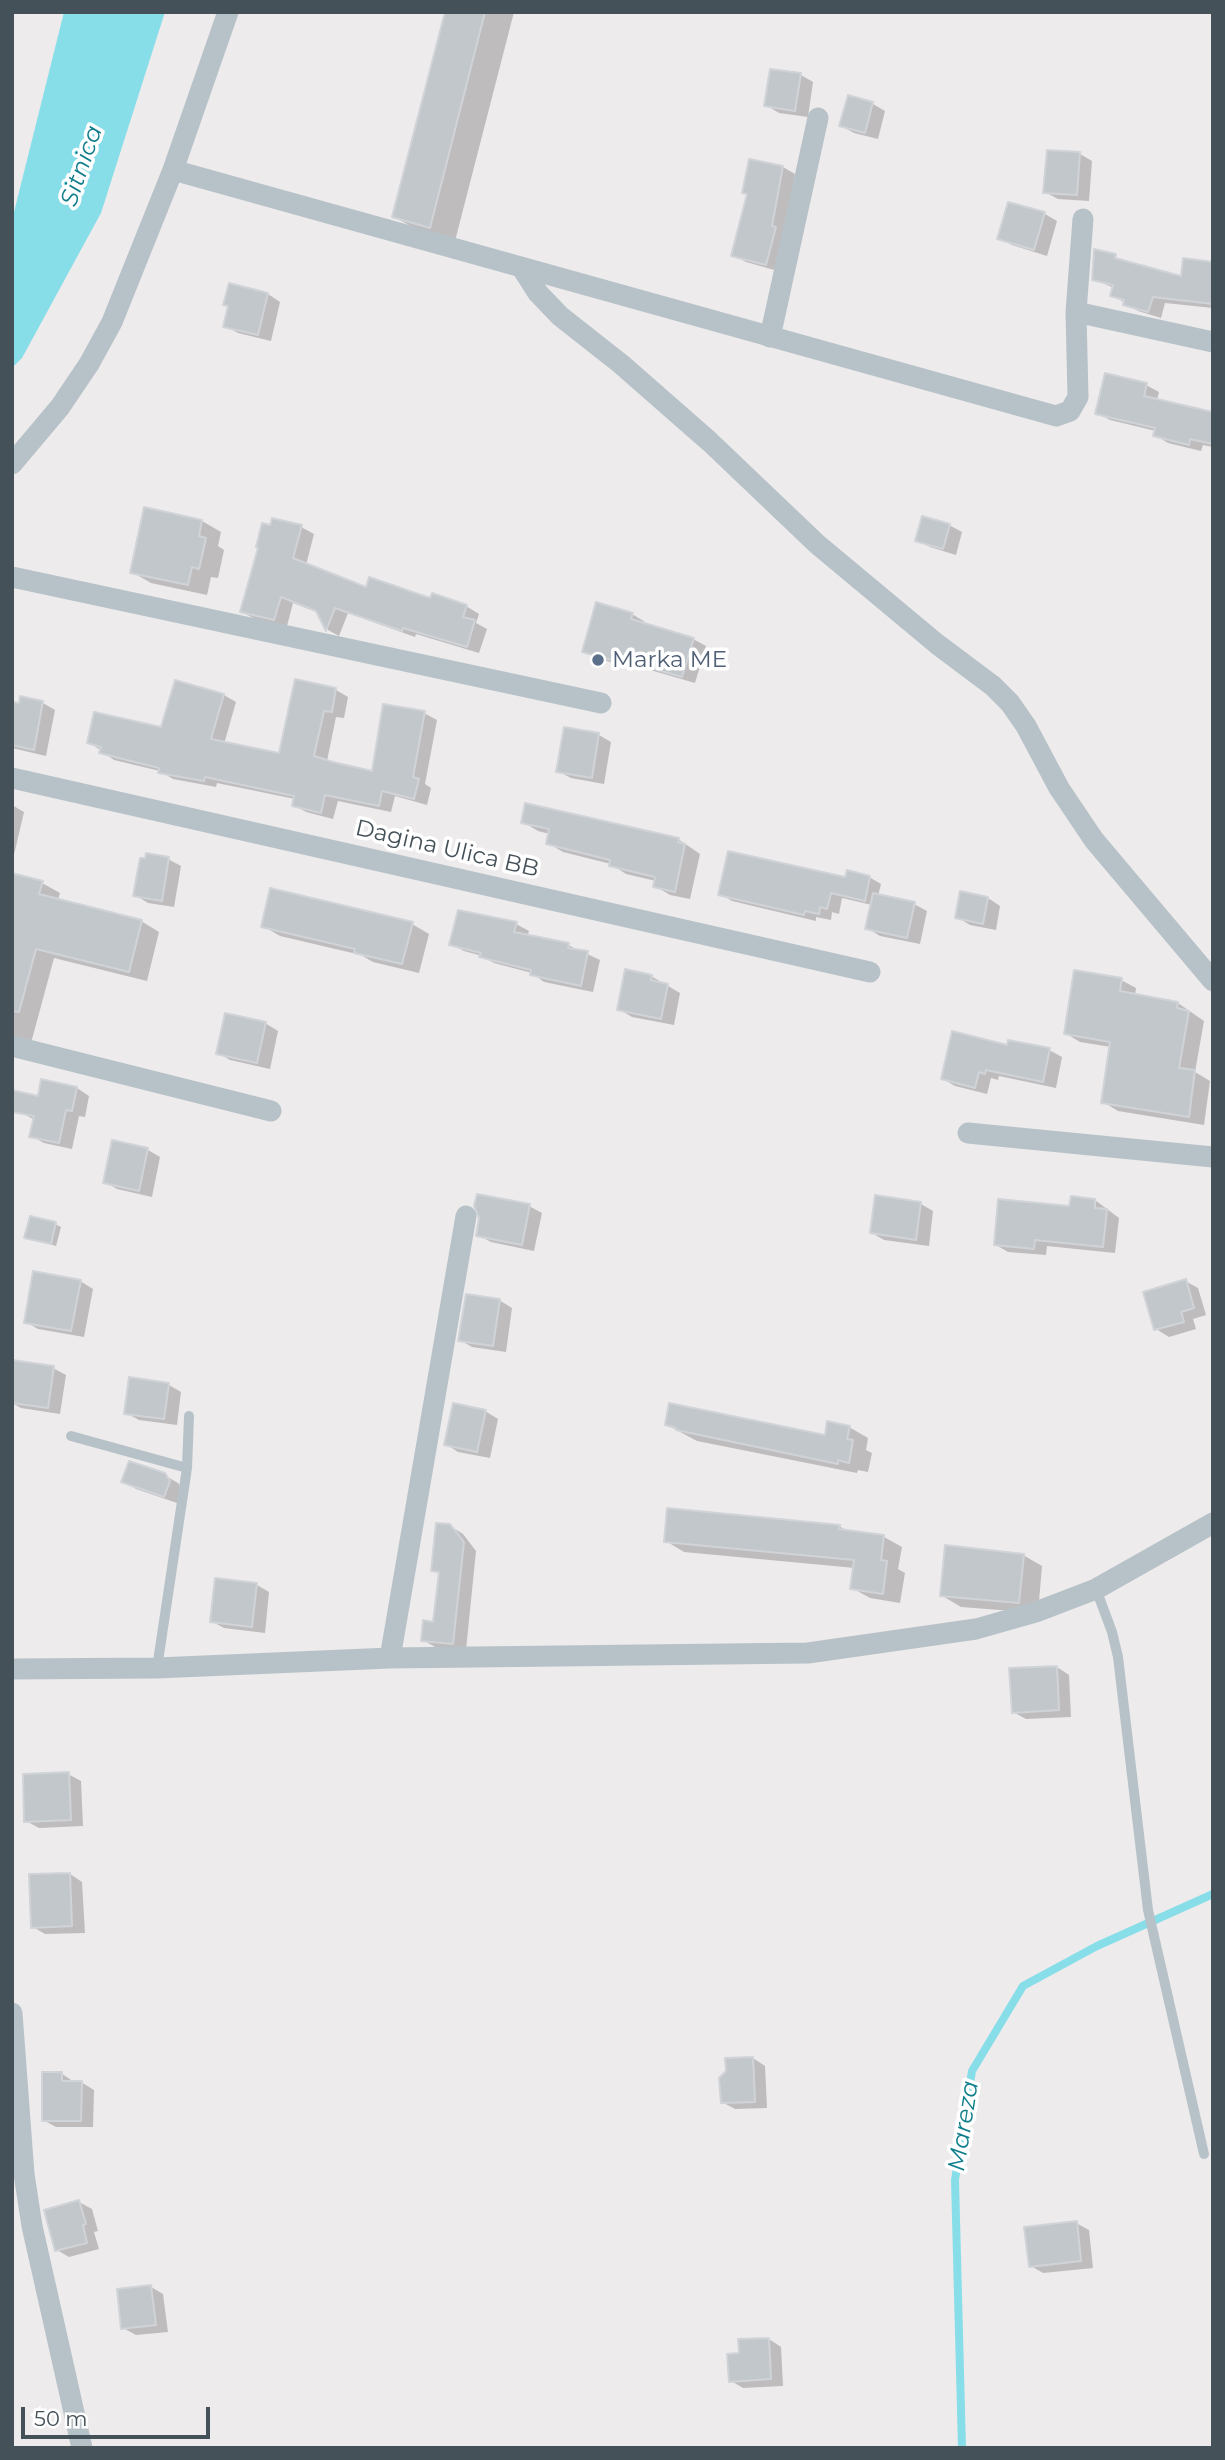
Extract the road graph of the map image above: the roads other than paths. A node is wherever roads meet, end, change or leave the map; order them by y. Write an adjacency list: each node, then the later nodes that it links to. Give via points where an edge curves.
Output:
1 (228, 12): 3 (street)
2 (818, 118): 7 (street)
3 (173, 170): 5 (street); 9 (street, via 101,343 60,407)
4 (1083, 219): 6 (street)
5 (523, 268): 7 (street); 14 (street, via 560,316 710,442 817,544 1010,703 1094,840)
6 (1076, 312): 7 (street, via 1078,397 1070,411 1056,416); 8 (street)
7 (770, 337)
8 (1213, 342)
9 (12, 464)
10 (12, 578): 11 (street)
11 (601, 703)
12 (12, 778): 13 (street, Dagina Ulica BB)
13 (870, 972)
14 (1213, 981)
15 (12, 1046): 16 (street)
16 (271, 1111)
17 (968, 1133): 18 (street)
18 (1213, 1157)
19 (466, 1216): 25 (street)
20 (189, 1416): 22 (lane)
21 (71, 1436): 22 (lane)
22 (187, 1468): 26 (lane)
23 (1213, 1523): 24 (street)
24 (1097, 1589): 25 (street, via 976,1629 808,1653); 29 (lane, via 1118,1657 1149,1910)
25 (390, 1658): 26 (street)
26 (157, 1668): 27 (street)
27 (12, 1669)
28 (12, 2013): 30 (street, via 32,2226)
29 (1205, 2154)
30 (82, 2448)

